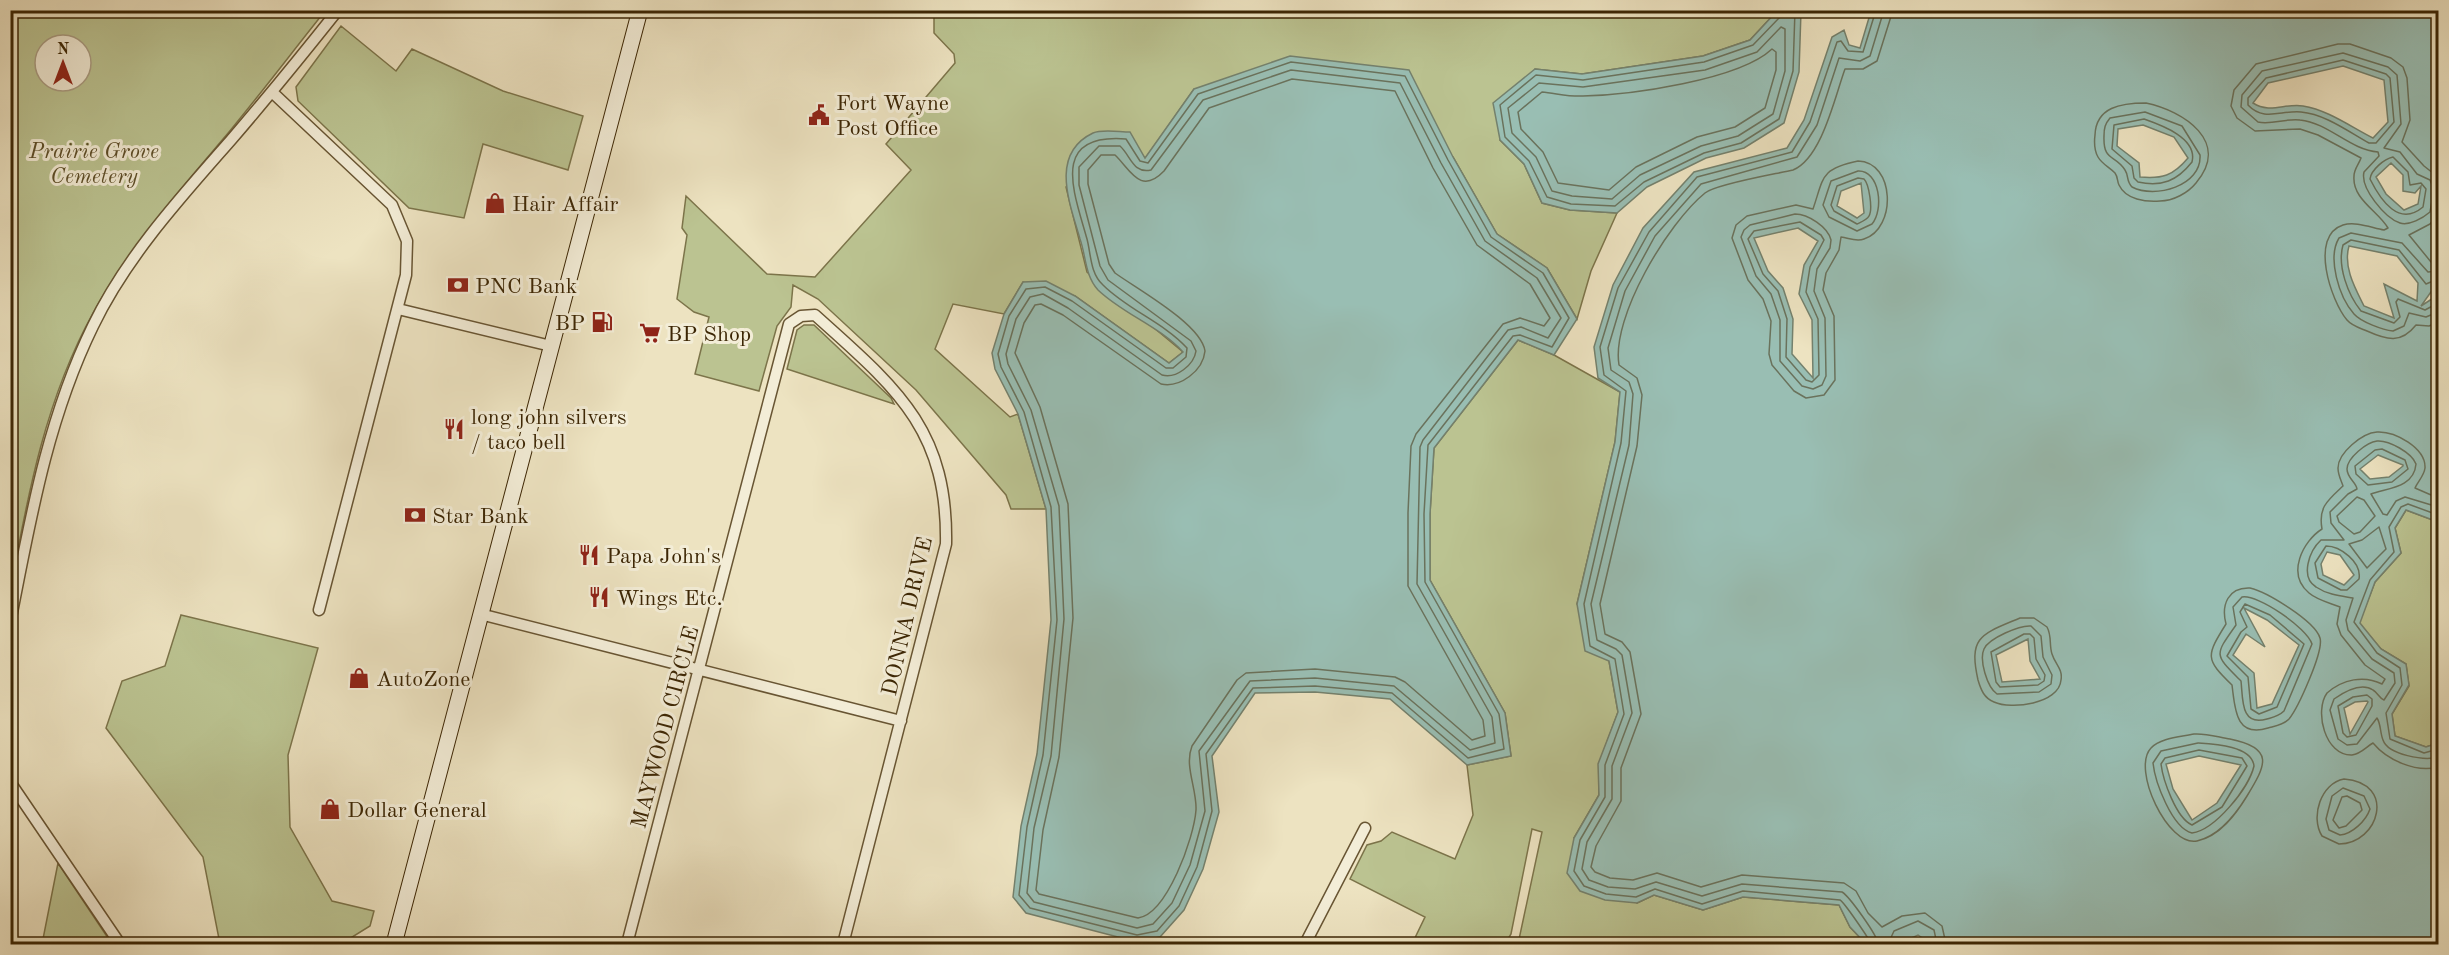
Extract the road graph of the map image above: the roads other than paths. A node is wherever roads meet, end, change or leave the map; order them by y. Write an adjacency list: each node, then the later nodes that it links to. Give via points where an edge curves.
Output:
1 (338, 10): 3 (street)
2 (640, 10): 6 (main road)
3 (272, 92): 4 (street, via 392,205 407,241 406,275); 9 (street, via 152,235 94,324 72,373 42,465)
4 (398, 309): 6 (street); 7 (street)
5 (801, 316): 10 (street, MAYWOOD CIRCLE, via 789,324); 11 (street, DONNA DRIVE, via 815,315 881,374 906,403 941,475 946,500 946,544)
6 (551, 346): 8 (main road)
7 (319, 610)
8 (480, 614): 10 (street); 15 (main road)
9 (10, 623)
10 (699, 669): 11 (street); 16 (street, MAYWOOD CIRCLE)
11 (901, 721): 17 (street, DONNA DRIVE)
12 (10, 782): 14 (street)
13 (1365, 828): 18 (street)
14 (120, 945)
15 (394, 945)
16 (627, 945)
17 (843, 945)
18 (1305, 945)

